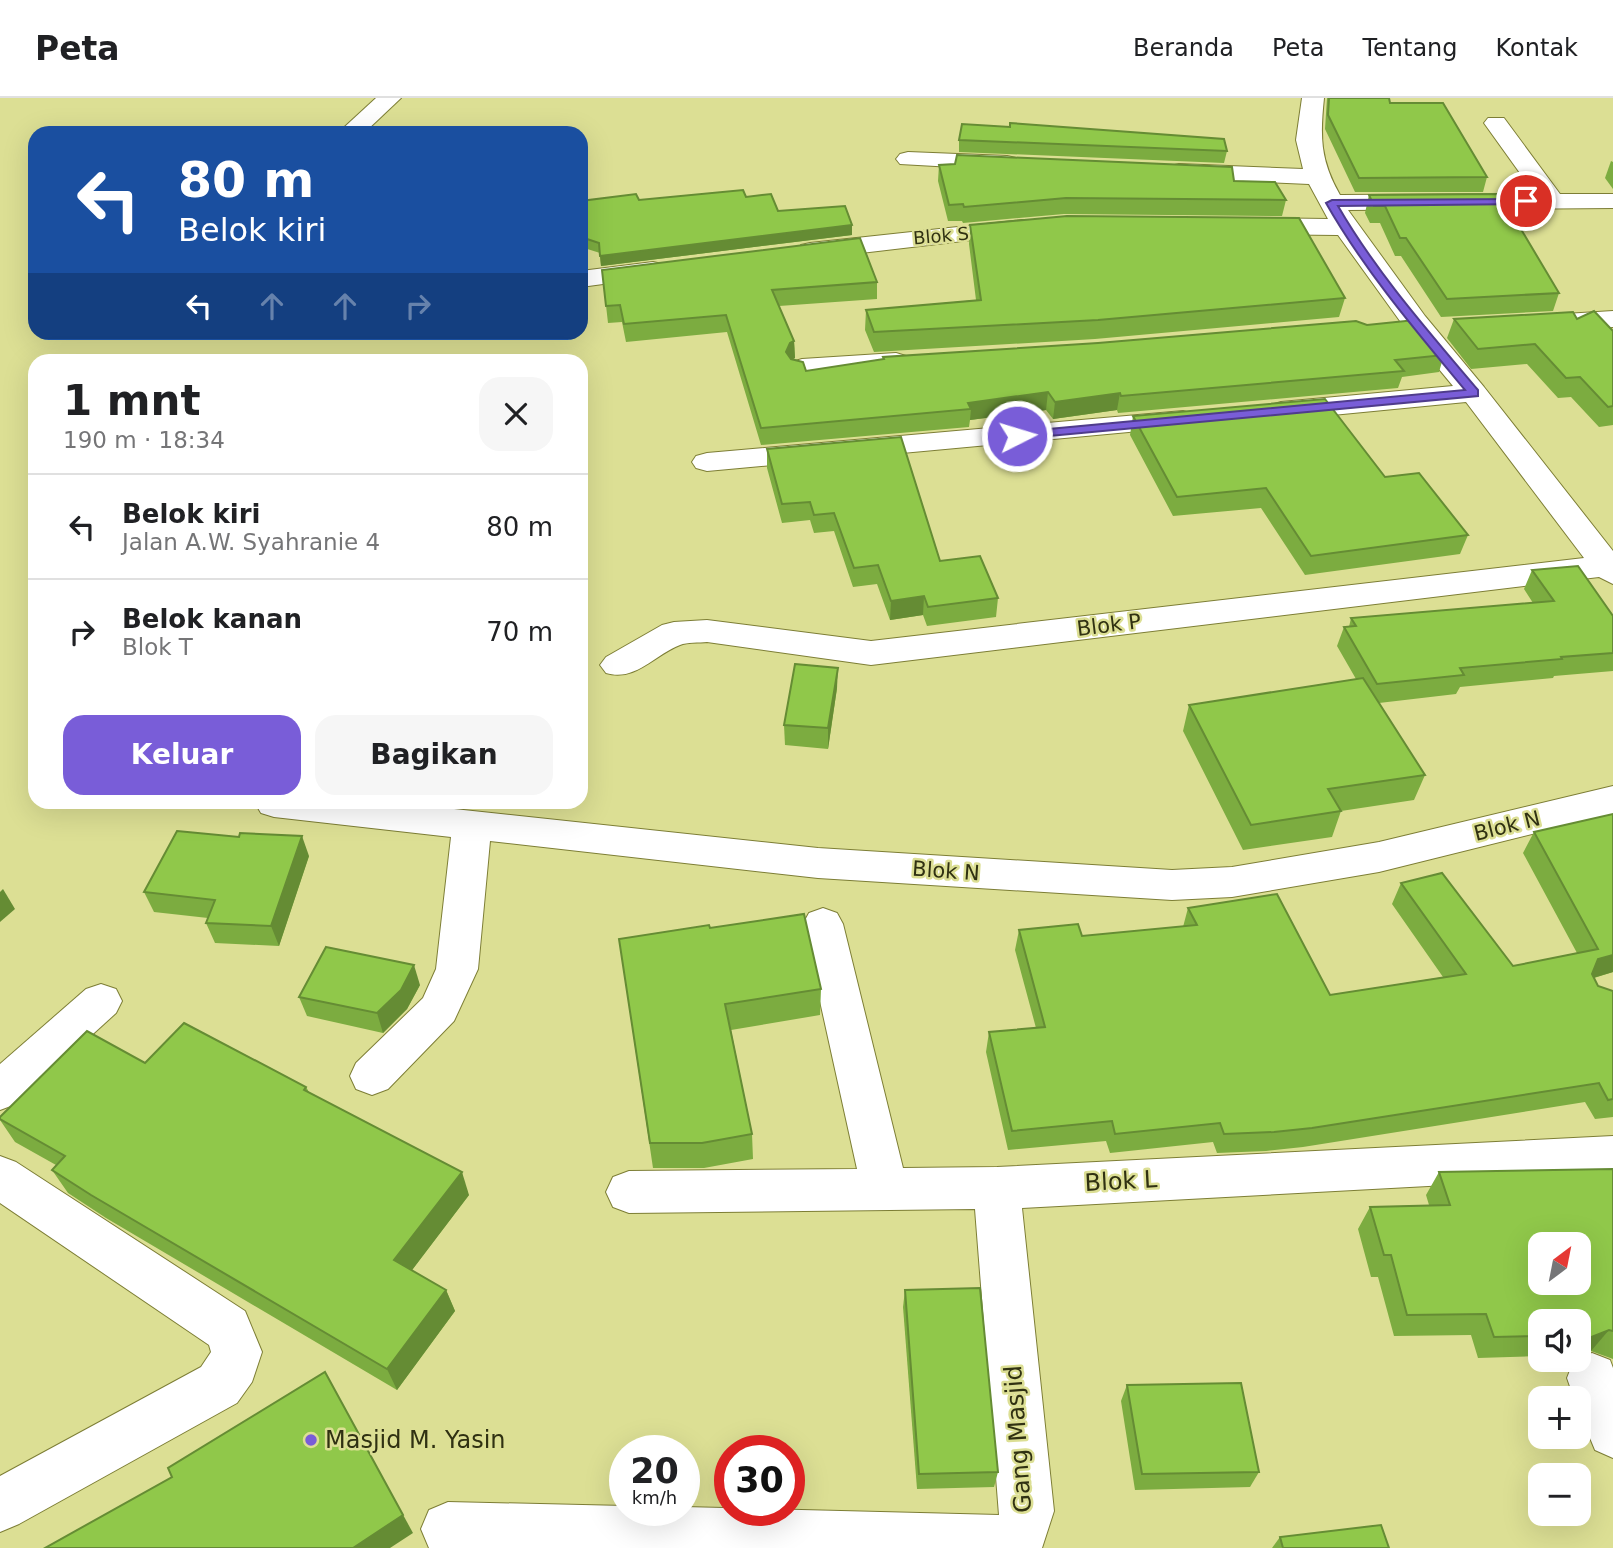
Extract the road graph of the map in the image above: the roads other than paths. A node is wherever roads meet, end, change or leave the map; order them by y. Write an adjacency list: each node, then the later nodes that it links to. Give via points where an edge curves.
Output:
1 (390, 98): 4 (street)
2 (1313, 98): 8 (street, via 1308,139)
3 (1496, 123): 9 (street)
4 (358, 126)
5 (908, 159): 6 (street)
6 (1032, 164)
7 (1156, 170): 8 (street)
8 (1317, 177): 11 (street)
9 (1553, 201): 10 (street); 11 (street)
10 (1613, 201)
11 (1332, 203): 14 (street)
12 (1222, 225): 14 (street)
13 (1051, 226): 15 (street, Blok S)
14 (1345, 227): 21 (street)
15 (786, 254)
16 (677, 267): 17 (street)
17 (588, 278)
18 (1613, 319): 20 (street)
19 (1387, 324): 21 (street)
20 (1517, 324)
21 (1428, 326): 24 (street)
22 (922, 361): 23 (street)
23 (802, 368)
24 (1474, 393): 25 (street); 28 (street)
25 (1254, 414)
26 (1212, 417): 27 (street)
27 (708, 462)
28 (1610, 569): 29 (street, Blok P, via 871,653 707,631 674,633)
29 (618, 665)
30 (1613, 800): 32 (street, Blok N, via 1379,857 1232,881 1172,885 818,863)
31 (331, 809): 32 (street, Blok N)
32 (472, 824): 35 (street, via 457,969 439,1009)
33 (823, 924): 40 (street)
34 (101, 1001): 36 (street)
35 (372, 1076)
36 (0, 1091)
37 (1613, 1156): 39 (street, Blok L)
38 (0, 1177): 44 (street, via 227,1328 237,1345 236,1366 219,1385)
39 (997, 1188): 40 (street, Blok L); 46 (street, Gang Masjid, via 1027,1511 1021,1534 1013,1542)
40 (885, 1189): 41 (street, Blok L)
41 (629, 1192)
42 (1592, 1378): 43 (street)
43 (1613, 1432)
44 (0, 1505)
45 (448, 1529): 46 (street, Gang Masjid)
46 (661, 1541)

